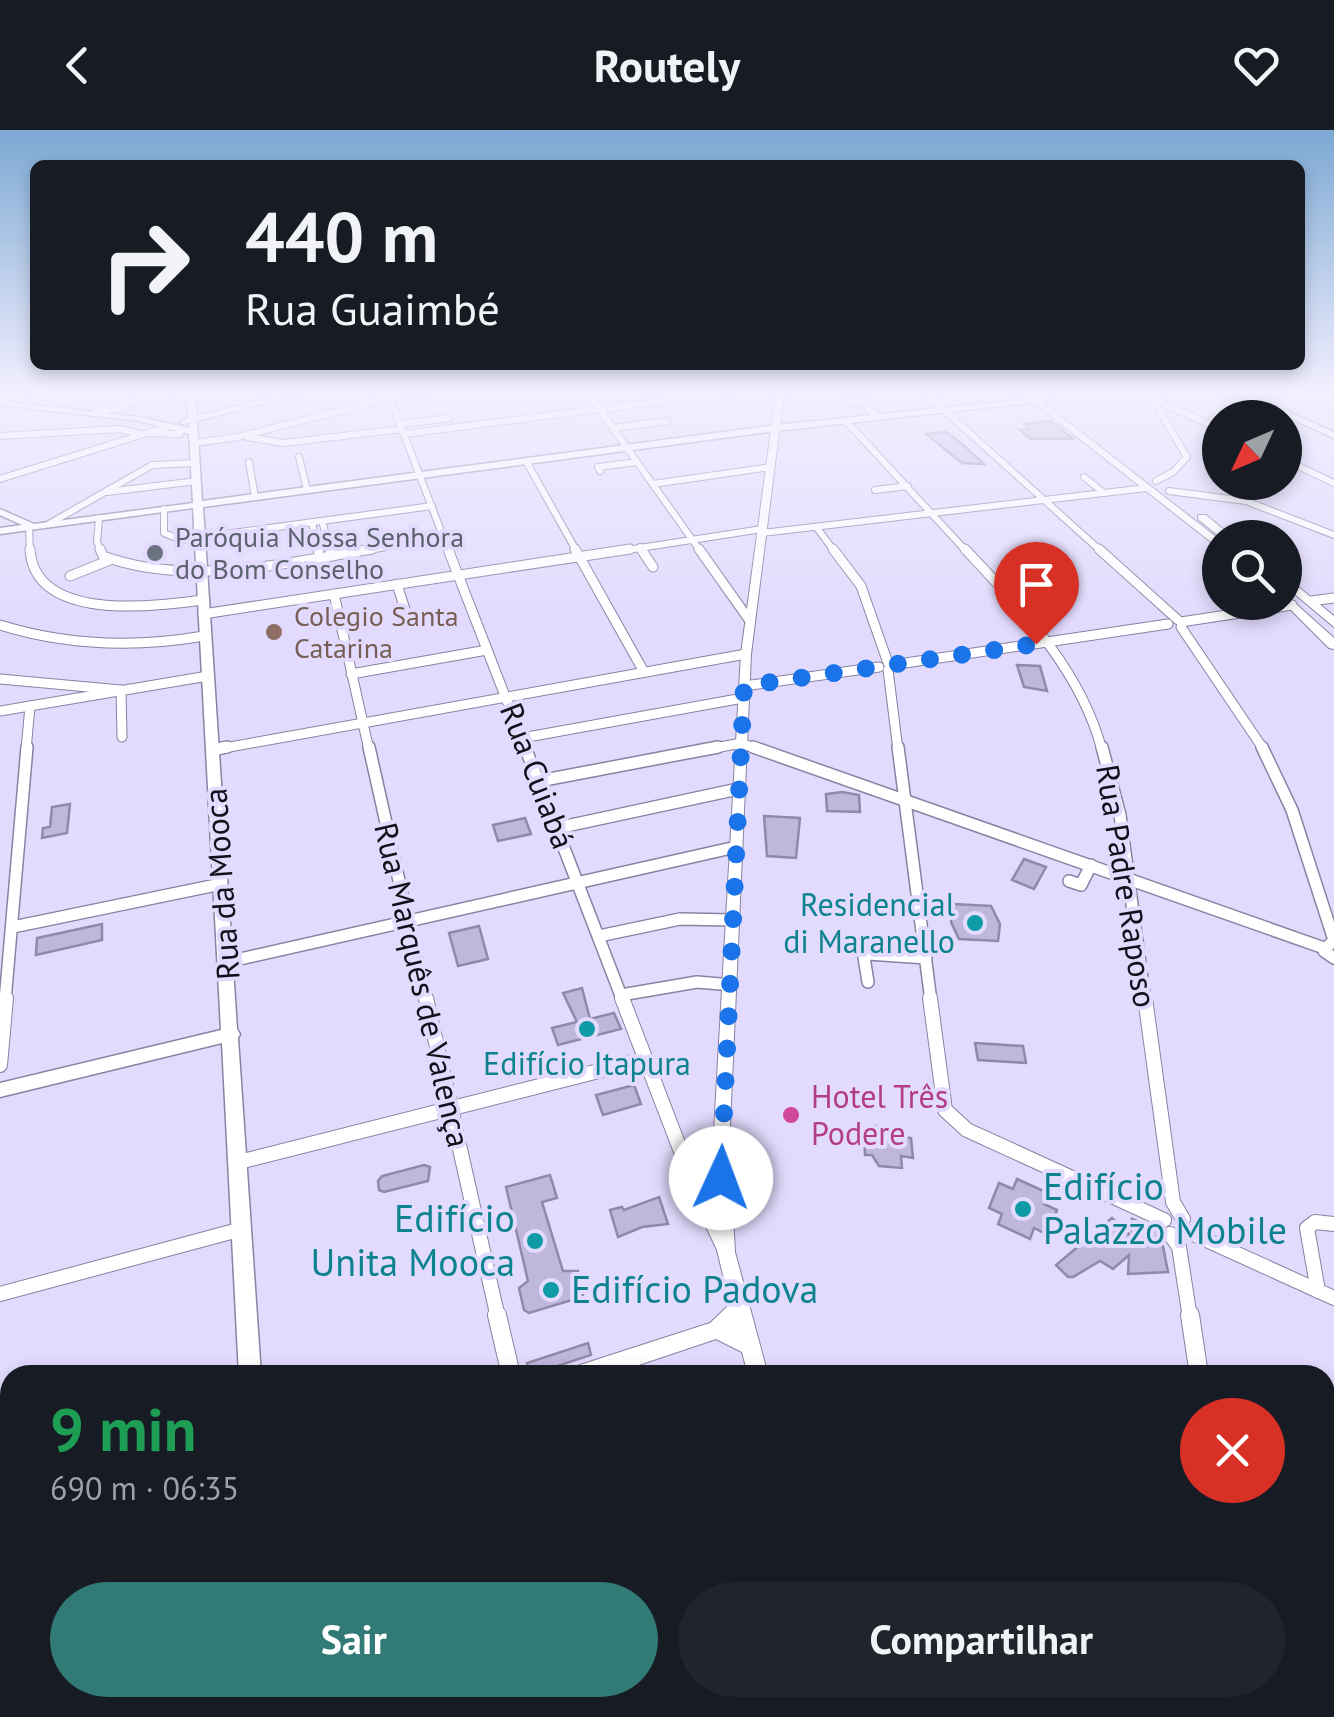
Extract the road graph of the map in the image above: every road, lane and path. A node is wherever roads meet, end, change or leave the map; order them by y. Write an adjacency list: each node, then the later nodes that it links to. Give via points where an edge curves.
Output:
1 (37, 467): 20 (street)
2 (148, 467): 30 (street)
3 (196, 467): 21 (main road, Rua da Mooca)
4 (249, 467): 31 (street)
5 (302, 467): 26 (street)
6 (417, 467): 18 (street, Rua Cuiabá)
7 (476, 467): 18 (main road)
8 (530, 467): 56 (street)
9 (598, 467): 17 (street)
10 (641, 467): 23 (street)
11 (770, 467): 23 (street); 47 (street)
12 (890, 467): 25 (street, Rua Padre Raposo)
13 (1007, 467): 32 (street)
14 (1129, 467): 24 (main road)
15 (1178, 467): 24 (street)
16 (1302, 468): 22 (street)
17 (600, 471)
18 (420, 475): 26 (main road); 34 (street, Rua Cuiabá)
19 (1084, 477): 29 (street)
20 (0, 479)
21 (197, 481): 30 (street); 33 (main road, Rua da Mooca)
22 (1334, 483)
23 (653, 484): 52 (street)
24 (1151, 484): 28 (main road); 29 (street); 37 (main road); 46 (main road)
25 (908, 486): 27 (street); 38 (street, Rua Padre Raposo)
26 (307, 490): 31 (main road)
27 (875, 490)
28 (1169, 491): 37 (main road); 48 (street, via 1246,501)
29 (1104, 492): 32 (street)
30 (98, 493): 43 (street)
31 (255, 497): 33 (main road)
32 (1043, 500): 38 (street); 76 (street)
33 (199, 504): 35 (main road); 50 (main road, Rua da Mooca)
34 (432, 506): 42 (street); 49 (street, Rua Cuiabá)
35 (164, 509): 39 (main road); 50 (street, via 166,536)
36 (0, 512): 40 (main road)
37 (1197, 513): 41 (main road)
38 (933, 514): 44 (street); 79 (street, Rua Padre Raposo)
39 (99, 518): 43 (main road); 57 (street, via 98,549)
40 (15, 519): 43 (main road); 45 (main road, via 16,526)
41 (1206, 520)
42 (317, 522): 50 (street); 51 (street)
43 (39, 526): 45 (main road); 67 (street, via 31,568 58,592 119,605)
44 (818, 528): 47 (street); 83 (street, via 861,586)
45 (3, 530)
46 (1202, 530)
47 (762, 531): 52 (street); 69 (street)
48 (1334, 535)
49 (444, 537): 54 (street); 60 (street, Rua Cuiabá)
50 (201, 538): 59 (main road, Rua da Mooca)
51 (321, 538): 54 (street); 55 (street)
52 (692, 538): 53 (street); 66 (street)
53 (640, 547): 56 (street); 58 (street)
54 (330, 553): 55 (street)
55 (320, 555): 59 (street)
56 (578, 556): 60 (street); 84 (street)
57 (110, 560): 59 (street, via 133,569); 61 (street)
58 (653, 567)
59 (202, 570): 67 (main road, Rua da Mooca)
60 (458, 575): 62 (street); 81 (street, Rua Cuiabá)
61 (70, 576)
62 (397, 584): 63 (street); 72 (street)
63 (334, 594): 70 (street); 85 (street, Rua Marquês de Valença)
64 (1302, 594): 68 (main road)
65 (1334, 598): 68 (street)
66 (734, 599): 69 (street); 74 (street)
67 (203, 600): 70 (main road, Rua da Mooca)
68 (1311, 601): 75 (main road)
69 (752, 604): 74 (street)
70 (204, 614): 78 (main road, Rua da Mooca)
71 (1302, 614): 80 (main road)
72 (406, 616)
73 (1202, 619): 76 (street)
74 (750, 621): 82 (street)
75 (1334, 623)
76 (1176, 624): 79 (street); 112 (street, via 1258,738 1292,810)
77 (0, 625): 78 (street, via 87,644)
78 (204, 636): 86 (main road, Rua da Mooca)
79 (1049, 642): 83 (street); 104 (street, Rua Padre Raposo, via 1108,762)
80 (1334, 645)
81 (487, 650): 85 (street); 90 (street, Rua Cuiabá)
82 (746, 654): 84 (street); 89 (street)
83 (885, 664): 89 (street); 100 (street)
84 (644, 672): 90 (street)
85 (351, 674): 93 (street, Rua Marquês de Valença)
86 (208, 676): 88 (street); 97 (main road, Rua da Mooca)
87 (0, 679): 88 (street)
88 (121, 690): 91 (street); 94 (street)
89 (743, 692): 95 (street); 96 (street)
90 (506, 697): 93 (street); 95 (street, Rua Cuiabá)
91 (30, 706): 92 (street); 110 (street)
92 (0, 712)
93 (362, 723): 97 (street); 108 (street, Rua Marquês de Valença)
94 (122, 736)
95 (522, 738): 98 (street, Rua Cuiabá)
96 (741, 742): 98 (street); 99 (street); 100 (street)
97 (212, 750): 107 (main road, Rua da Mooca)
98 (538, 781): 101 (street, Rua Cuiabá)
99 (738, 789): 101 (street); 102 (street)
100 (906, 799): 103 (street); 113 (street)
101 (557, 828): 106 (street, Rua Cuiabá)
102 (736, 847): 106 (street); 109 (street)
103 (1091, 865): 104 (street); 105 (street, via 1081,885)
104 (1128, 878): 112 (street); 129 (street, Rua Padre Raposo)
105 (1069, 881)
106 (578, 883): 108 (street); 111 (street, Rua Cuiabá)
107 (221, 884): 110 (street); 114 (main road, Rua da Mooca)
108 (408, 920): 114 (street); 122 (street, Rua Marquês de Valença)
109 (733, 920): 111 (street, via 680,919); 116 (street)
110 (13, 928): 120 (street)
111 (599, 936): 117 (street, Rua Cuiabá)
112 (1331, 948)
113 (926, 958): 115 (street, via 868,954); 129 (street, via 950,1118)
114 (227, 962): 118 (main road, Rua da Mooca)
115 (868, 982)
116 (732, 986): 117 (street, via 697,982); 125 (street)
117 (621, 994): 119 (street, Rua Cuiabá)
118 (232, 1034): 121 (main road); 124 (main road, Rua da Mooca)
119 (646, 1058): 122 (street); 123 (street, Rua Cuiabá)
120 (0, 1064)
121 (0, 1090)
122 (449, 1108): 124 (street); 139 (street, Rua Marquês de Valença)
123 (684, 1158): 125 (street); 126 (street, Rua Cuiabá)
124 (239, 1162): 130 (main road, Rua da Mooca)
125 (721, 1172): 127 (street)
126 (692, 1180): 127 (street); 131 (street)
127 (721, 1193): 131 (street)
128 (1334, 1224): 132 (street, via 1307,1228)
129 (1176, 1226): 132 (street); 142 (street, Rua Padre Raposo)
130 (242, 1229): 133 (street); 138 (main road, Rua da Mooca)
131 (726, 1252): 135 (street)
132 (1318, 1290): 134 (street)
133 (0, 1294)
134 (1334, 1298)
135 (740, 1308): 136 (street); 137 (street)
136 (716, 1330): 137 (street); 140 (street)
137 (751, 1346): 141 (street)
138 (249, 1365)
139 (509, 1365)
140 (610, 1365)
141 (756, 1365)
142 (1197, 1365)

